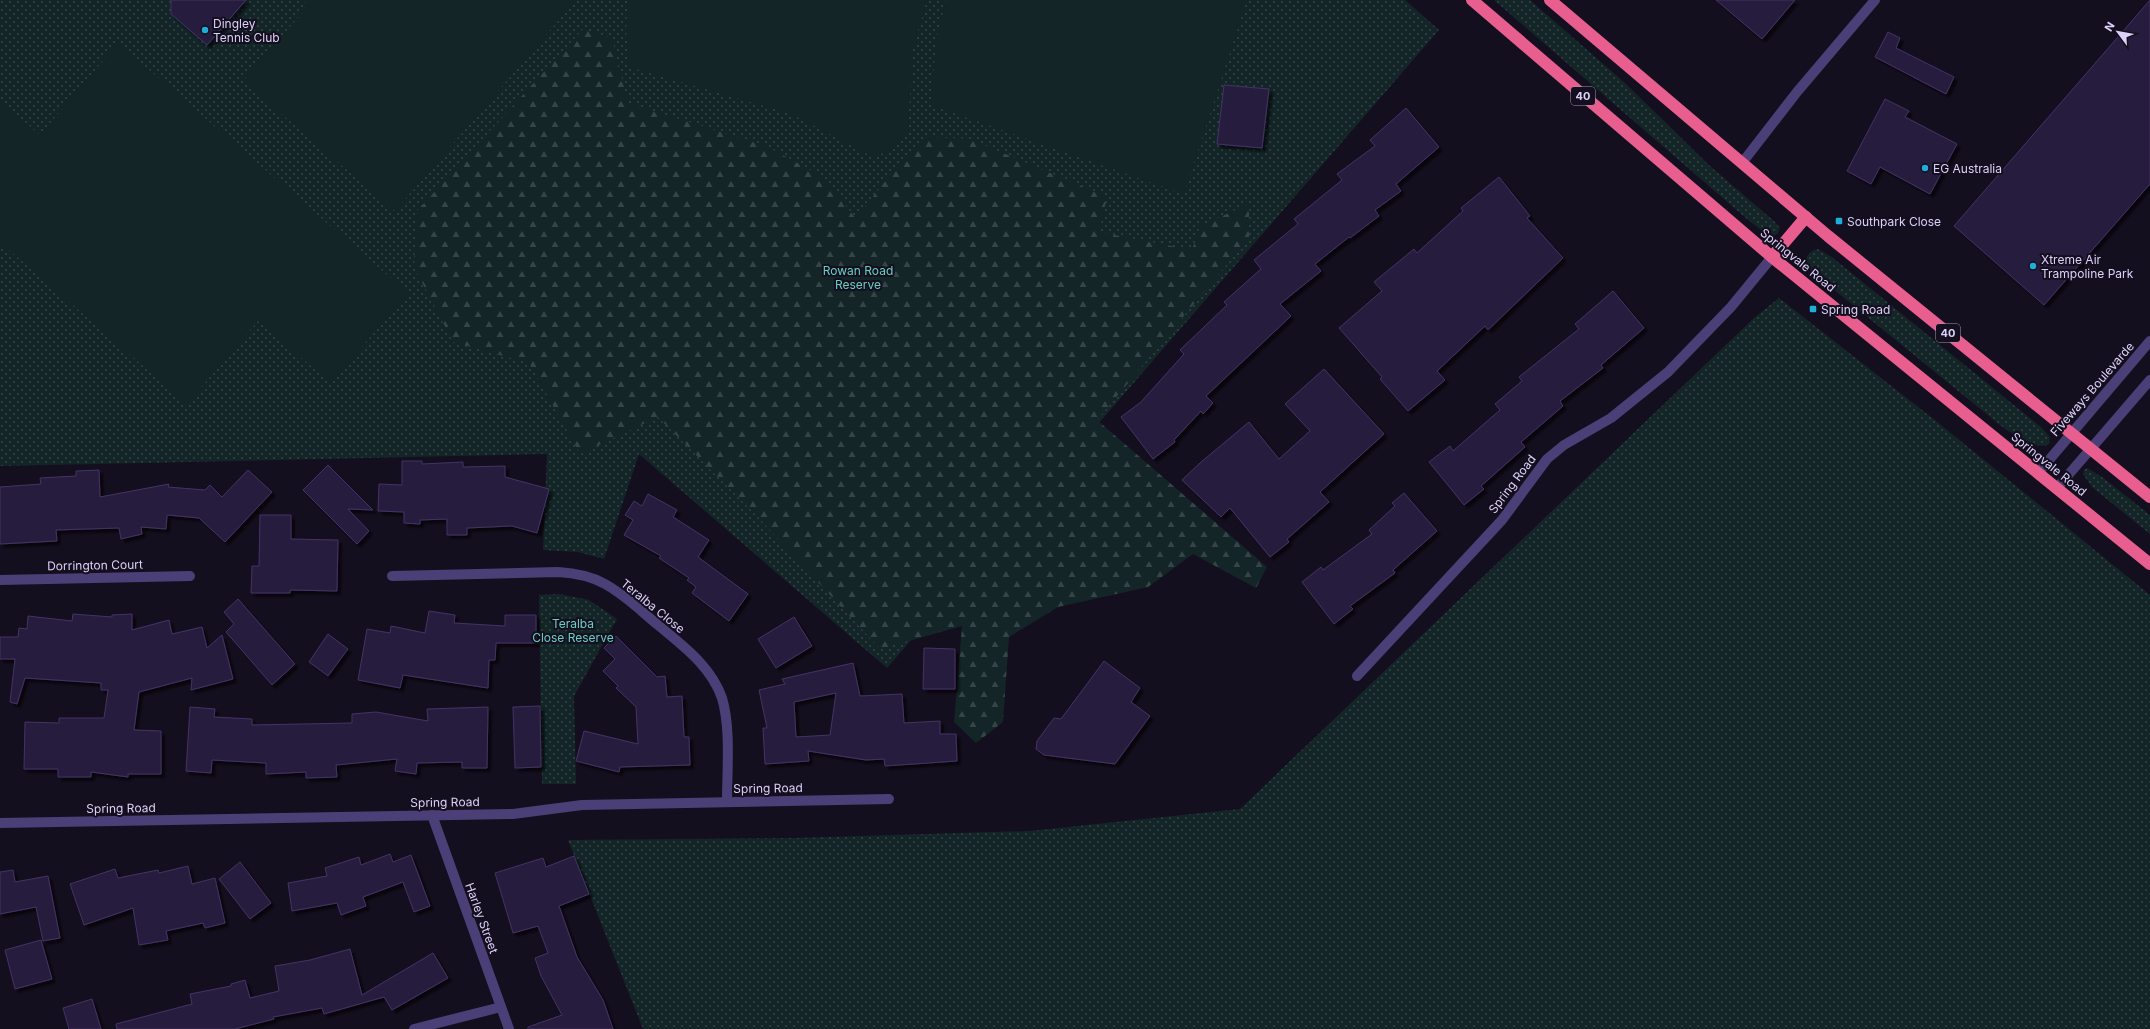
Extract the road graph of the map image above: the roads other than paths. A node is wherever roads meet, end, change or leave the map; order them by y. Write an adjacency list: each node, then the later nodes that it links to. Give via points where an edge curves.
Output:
1 (1472, 0): 6 (highway, Springvale Road / 40)
2 (1550, 0): 4 (highway, 40)
3 (1876, 0): 4 (street, via 1797,92)
4 (1742, 163): 5 (highway, 40)
5 (1806, 217): 6 (highway); 9 (highway, 40)
6 (1772, 257): 11 (highway, Springvale Road / 40); 18 (street, Spring Road, via 1726,312 1662,377 1611,418 1564,445 1547,459 1502,520)
7 (2150, 342): 9 (street, Fiveways Boulevarde)
8 (2150, 380): 10 (street)
9 (2071, 433): 10 (highway, 40); 11 (street, Fiveways Boulevarde)
10 (2091, 449): 12 (street); 13 (highway, 40)
11 (2038, 473): 12 (highway, Springvale Road / 40)
12 (2057, 488): 14 (highway, Springvale Road / 40)
13 (2150, 497)
14 (2150, 564)
15 (190, 576): 17 (street, Dorrington Court)
16 (392, 576): 20 (street, Teralba Close, via 558,572 596,580 626,598 697,660 718,690 726,719)
17 (0, 580)
18 (1357, 676)
19 (889, 799): 20 (street, Spring Road)
20 (727, 802): 21 (street, Spring Road, via 582,805 519,814)
21 (432, 815): 22 (street, Spring Road); 23 (street, Harley Street)
22 (0, 823)
23 (501, 1007): 24 (street); 25 (street, Harley Street)
24 (414, 1029)
25 (509, 1029)

